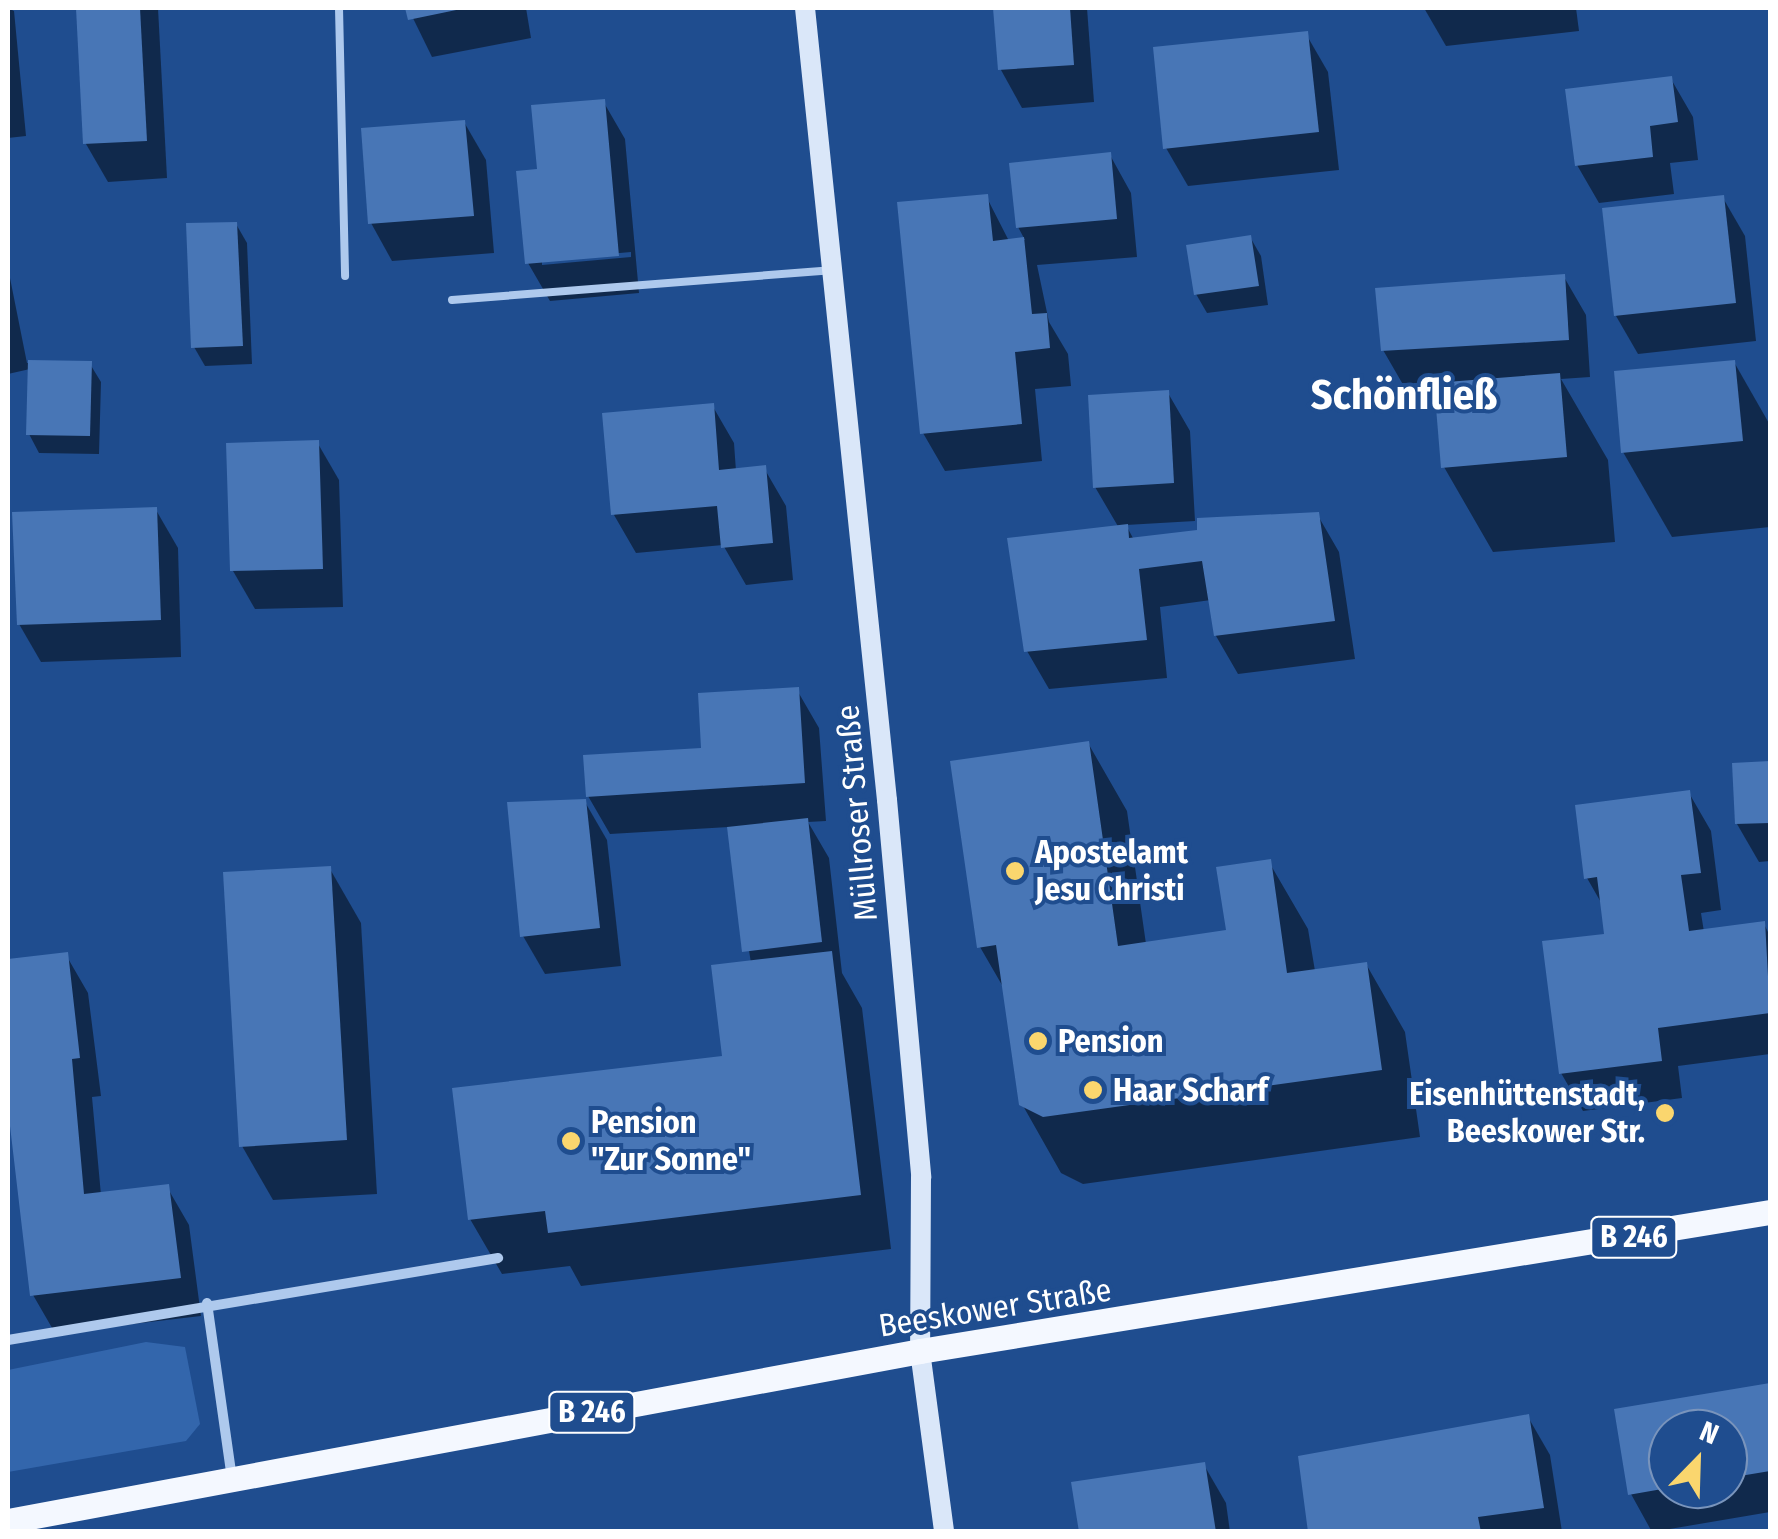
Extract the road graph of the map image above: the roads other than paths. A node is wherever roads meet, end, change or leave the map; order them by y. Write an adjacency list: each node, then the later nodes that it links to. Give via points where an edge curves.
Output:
1 (340, 8): 4 (lane)
2 (805, 8): 3 (main road, Müllroser Straße)
3 (836, 270): 5 (lane); 10 (main road, Müllroser Straße, via 921,1177)
4 (345, 276)
5 (452, 300)
6 (1770, 1212): 10 (main road, Beeskower Straße / B 246)
7 (498, 1258): 8 (street)
8 (207, 1303): 9 (street); 11 (street)
9 (8, 1340)
10 (920, 1352): 11 (main road, Beeskower Straße / B 246); 13 (main road, Müllroser Straße)
11 (232, 1478): 12 (main road, Beeskower Straße / B 246)
12 (8, 1521)
13 (944, 1532)

